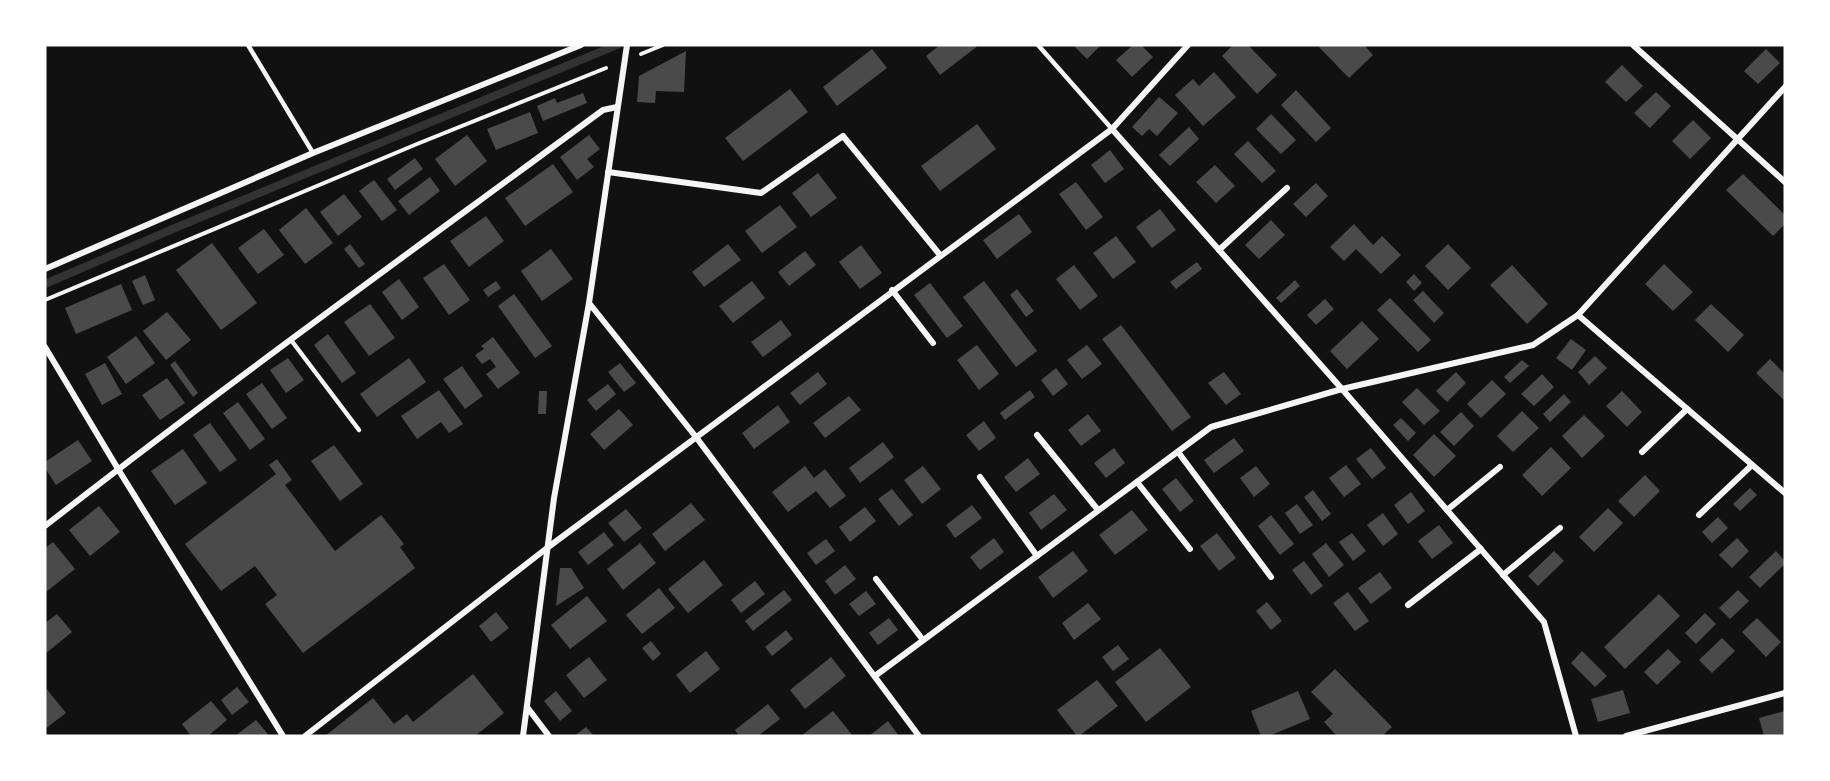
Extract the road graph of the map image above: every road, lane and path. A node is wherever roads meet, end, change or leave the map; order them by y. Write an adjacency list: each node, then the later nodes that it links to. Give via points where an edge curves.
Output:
1 (248, 45): 14 (lane)
2 (581, 45): 14 (street)
3 (663, 45): 8 (path)
4 (1038, 45): 12 (lane)
5 (1188, 45): 12 (street)
6 (1633, 45): 13 (street)
7 (627, 48): 11 (street)
8 (647, 51)
9 (606, 68): 22 (path)
10 (1785, 87): 13 (street)
11 (617, 107): 15 (street); 25 (street, via 603,110)
12 (1112, 129): 18 (street); 19 (street)
13 (1738, 138): 16 (street); 24 (street)
14 (313, 153): 20 (street)
15 (608, 172): 19 (street, via 761,193 843,136); 23 (street)
16 (1785, 182)
17 (1287, 188): 18 (street)
18 (1220, 250): 28 (street)
19 (940, 255): 21 (street)
20 (45, 269)
21 (892, 290): 26 (street); 32 (street)
22 (45, 300)
23 (589, 303): 32 (street); 46 (street)
24 (1578, 315): 28 (street, via 1533,345); 29 (street)
25 (291, 340): 30 (lane); 37 (street)
26 (933, 343)
27 (45, 347): 37 (street)
28 (1342, 389): 33 (street, via 1211,427); 42 (street)
29 (1687, 409): 34 (street); 35 (street)
30 (359, 430)
31 (1037, 435): 41 (street)
32 (696, 437): 46 (street); 55 (street)
33 (1178, 452): 39 (street); 51 (street)
34 (1642, 452)
35 (1752, 465): 40 (street); 43 (street)
36 (1500, 467): 42 (street)
37 (118, 469): 44 (street); 58 (street)
38 (980, 477): 49 (street)
39 (1137, 482): 41 (street); 47 (street)
40 (1785, 493)
41 (1098, 510): 49 (street)
42 (1447, 510): 48 (street)
43 (1699, 515)
44 (45, 526)
45 (1560, 528): 50 (street)
46 (547, 548): 57 (street); 59 (street)
47 (1190, 549)
48 (1481, 549): 50 (street); 53 (street)
49 (1037, 556): 54 (street)
50 (1503, 575): 63 (street, via 1544,622)
51 (1271, 577)
52 (876, 579): 54 (street)
53 (1408, 605)
54 (923, 640): 55 (street)
55 (875, 676): 62 (street)
56 (1785, 693): 64 (street)
57 (527, 707): 60 (street); 61 (street)
58 (283, 736)
59 (305, 736)
60 (523, 736)
61 (549, 736)
62 (919, 736)
63 (1576, 736)
64 (1626, 736)

